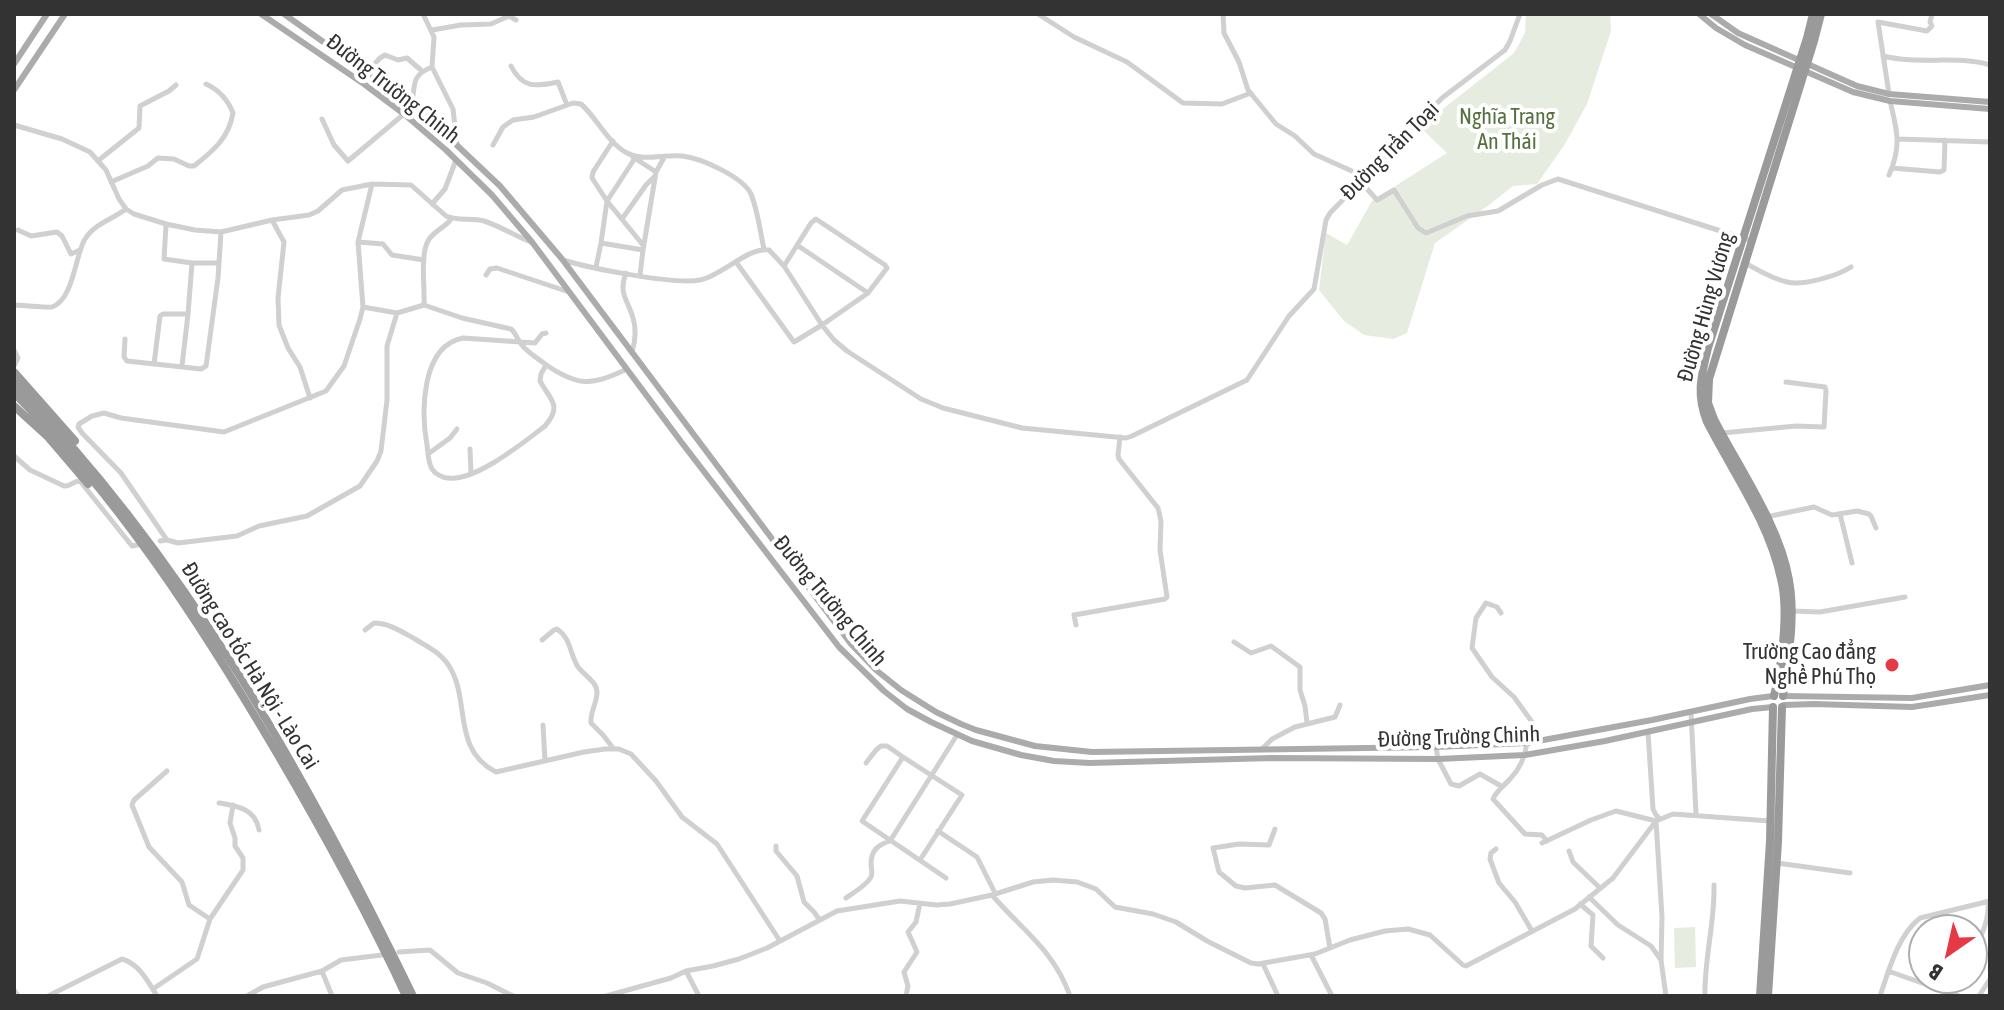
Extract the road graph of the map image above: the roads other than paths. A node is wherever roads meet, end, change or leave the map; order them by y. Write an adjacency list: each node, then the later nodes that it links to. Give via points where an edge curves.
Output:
1 (47, 14): 17 (main road)
2 (65, 14): 27 (main road)
3 (261, 14): 24 (main road, Đường Trường Chinh)
4 (284, 14): 22 (main road, Đường Trường Chinh)
5 (423, 14): 15 (street)
6 (1038, 14): 28 (street, via 1127,62 1183,103 1222,104)
7 (1223, 14): 28 (street, via 1226,39)
8 (1520, 14): 49 (street, Đường Trần Toại, via 1505,50 1442,98)
9 (1699, 14): 21 (main road, via 1732,38)
10 (1711, 14): 21 (main road)
11 (1813, 14): 21 (highway, Đường Hùng Vương)
12 (1821, 14): 21 (highway, Đường Hùng Vương)
13 (1932, 14): 16 (street, via 1927,31 1878,22)
14 (516, 20): 15 (street, via 509,16 491,24)
15 (432, 30): 20 (street)
16 (1883, 56): 18 (street); 29 (street)
17 (14, 64)
18 (1990, 65)
19 (511, 66): 33 (street, via 525,83 558,82)
20 (432, 67): 23 (street); 42 (street, via 453,109)
21 (1802, 67): 29 (main road, via 1842,89); 63 (highway, Đường Hùng Vương)
22 (364, 70): 23 (street, via 385,55 406,57); 24 (main road); 32 (main road, Đường Trường Chinh)
23 (422, 71): 32 (street, via 416,77)
24 (355, 78): 35 (main road, Đường Trường Chinh)
25 (206, 84): 50 (street, via 219,92 233,113 216,149 194,166 158,158)
26 (176, 85): 46 (street, via 140,106 139,128)
27 (14, 90)
28 (1251, 93): 49 (street, via 1276,124 1314,154)
29 (1884, 96): 30 (main road); 38 (street)
30 (1936, 101): 31 (main road); 34 (main road)
31 (1990, 102)
32 (412, 105): 42 (main road, Đường Trường Chinh)
33 (567, 105): 40 (street, via 582,105); 43 (street, via 509,122)
34 (1990, 109)
35 (404, 114): 36 (street, via 348,161); 47 (main road, Đường Trường Chinh)
36 (322, 119)
37 (14, 125): 46 (street, via 62,139)
38 (1898, 139): 39 (street); 39 (street, via 1890,172 1944,170)
39 (1945, 140): 41 (street)
40 (613, 141): 44 (street); 52 (street, via 591,175)
41 (1990, 142)
42 (457, 145): 71 (main road, Đường Trường Chinh)
43 (493, 145)
44 (632, 156): 45 (street); 48 (street); 52 (street)
45 (665, 156): 48 (street); 69 (street, via 703,162 746,187)
46 (99, 160): 50 (street)
47 (456, 160): 53 (street, via 445,189); 65 (main road, Đường Trường Chinh)
48 (655, 174): 56 (street); 60 (street)
49 (1362, 179): 63 (street, via 1377,200 1394,190 1423,233 1498,211 1558,179); 110 (street, Đường Trần Toại, via 1326,220 1314,289 1289,316 1247,380 1140,434)
50 (111, 182): 54 (street)
51 (372, 184): 53 (street, via 411,185); 57 (street, via 340,191 314,213); 64 (street)
52 (607, 201): 56 (street); 66 (street)
53 (432, 204): 55 (street)
54 (126, 209): 58 (street); 70 (street, via 93,230)
55 (451, 219): 65 (street, via 484,221); 72 (street, via 428,241)
56 (622, 219): 62 (street)
57 (272, 220): 61 (street); 106 (street, via 284,247 279,325)
58 (166, 224): 61 (street); 74 (street, via 164,259)
59 (18, 230): 70 (street, via 31,236 57,232 71,254)
60 (646, 231): 62 (street); 68 (street)
61 (221, 232): 75 (street)
62 (634, 234): 68 (street)
63 (1748, 240): 76 (highway, Đường Hùng Vương); 109 (highway, Đường Hùng Vương, via 1701,378 1701,405)
64 (358, 242): 72 (street, via 383,244 392,255); 87 (street)
65 (532, 242): 83 (main road, Đường Trường Chinh)
66 (601, 243): 68 (street); 78 (street)
67 (797, 245): 77 (street); 84 (street); 84 (street, via 814,220 822,221 887,268)
68 (643, 248): 82 (street)
69 (764, 249): 73 (street); 77 (street, Đường Trần Toại)
70 (80, 250): 85 (street, via 75,273 55,305)
71 (562, 259): 78 (street); 90 (main road, Đường Trường Chinh)
72 (424, 260): 86 (street)
73 (736, 262): 82 (street, via 696,281); 92 (street, via 792,341)
74 (192, 263): 75 (street); 89 (street)
75 (219, 263): 100 (street, via 208,363 203,369)
76 (1745, 263): 79 (street, via 1792,283); 109 (highway, Đường Hùng Vương, via 1707,388)
77 (784, 266): 92 (street, Đường Trần Toại)
78 (596, 267): 80 (street)
79 (1851, 267)
80 (626, 273): 82 (street); 97 (street, via 622,286 633,318)
81 (486, 275): 83 (street, via 497,268)
82 (640, 275)
83 (570, 293): 91 (main road, Đường Trường Chinh)
84 (868, 293): 92 (street)
85 (14, 305)
86 (424, 305): 88 (street); 95 (street, via 511,329)
87 (363, 307): 88 (street); 106 (street, via 344,366 328,390)
88 (397, 313): 106 (street, via 387,346 387,400 377,461 360,486 307,516 235,537 163,541 121,473 78,425 104,413 223,433)
89 (188, 314): 98 (street, via 161,315); 100 (street)
90 (605, 316): 91 (main road); 97 (main road, Đường Trường Chinh)
91 (593, 324): 102 (main road, Đường Trường Chinh)
92 (822, 325): 110 (street, Đường Trần Toại, via 847,351 932,405 1022,428)
93 (546, 333): 95 (street, via 537,343)
94 (125, 339): 98 (street, via 125,359)
95 (519, 343): 99 (street); 112 (street, via 463,338 442,350 425,395)
96 (14, 350): 101 (street)
97 (632, 353): 128 (main road, Đường Trường Chinh)
98 (154, 364): 100 (street)
99 (546, 365): 102 (street, via 576,381 602,379); 114 (street, via 540,381 553,402 551,418)
100 (182, 366)
101 (14, 369): 115 (highway, via 69,433)
102 (627, 369): 130 (main road, Đường Trường Chinh)
103 (1786, 382): 109 (street, via 1825,387 1824,427)
104 (14, 384): 115 (highway, Đường cao tốc Hà Nội - Lào Cai)
105 (14, 393): 118 (highway, Đường cao tốc Hà Nội - Lào Cai)
106 (310, 398)
107 (14, 406): 118 (highway)
108 (457, 429): 112 (street)
109 (1717, 433): 117 (highway, Đường Hùng Vương); 133 (highway, Đường Hùng Vương, via 1763,527 1782,582)
110 (1120, 437): 125 (street, via 1119,459 1159,511 1167,597 1074,615)
111 (470, 449): 114 (street)
112 (428, 454): 114 (street, via 432,469 441,476)
113 (14, 456): 120 (street, via 64,486 80,481 132,546)
114 (471, 474)
115 (99, 479): 205 (highway, Đường cao tốc Hà Nội - Lào Cai, via 137,525 259,709 345,858)
116 (1840, 514): 117 (street, via 1814,507); 119 (street, via 1869,514); 121 (street)
117 (1766, 517): 123 (highway, Đường Hùng Vương, via 1782,553)
118 (124, 520): 204 (highway, Đường cao tốc Hà Nội - Lào Cai, via 204,633 260,725 340,865)
119 (1876, 528)
120 (142, 544)
121 (1852, 563)
122 (1905, 597): 123 (street, via 1818,612)
123 (1791, 611): 133 (highway, Đường Hùng Vương)
124 (1501, 613): 142 (street, via 1486,603 1476,618 1472,648 1514,697)
125 (1076, 625)
126 (365, 630): 151 (street, via 374,623 389,626 443,659 454,676 468,742 491,770)
127 (542, 640): 145 (street, via 557,629 564,634 578,667 596,687 591,723)
128 (849, 641): 130 (main road); 141 (main road, Đường Trường Chinh, via 914,699 961,724)
129 (1234, 642): 137 (street, via 1251,653 1271,646 1299,665)
130 (840, 648): 140 (main road, Đường Trường Chinh, via 895,700)
131 (1990, 685): 133 (main road, Đường Trường Chinh, via 1912,698)
132 (1990, 695): 133 (main road, Đường Trường Chinh, via 1912,707)
133 (1778, 701): 135 (main road, Đường Trường Chinh, via 1750,699); 136 (main road, Đường Trường Chinh); 160 (highway, Đường Hùng Vương); 169 (highway, Đường Hùng Vương)
134 (1340, 705): 137 (street, via 1333,718)
135 (1691, 712): 136 (street); 142 (main road, Đường Trường Chinh)
136 (1691, 722): 139 (main road, Đường Trường Chinh); 158 (street)
137 (1307, 723): 146 (street)
138 (543, 725): 151 (street)
139 (1648, 732): 148 (main road, Đường Trường Chinh); 159 (street)
140 (957, 735): 147 (main road, Đường Trường Chinh); 154 (street)
141 (1004, 738): 146 (main road, Đường Trường Chinh, via 1092,752); 147 (main road)
142 (1540, 741): 143 (main road, Đường Trường Chinh)
143 (1527, 743): 144 (main road, Đường Trường Chinh); 148 (street)
144 (1436, 747): 146 (main road, Đường Trường Chinh); 150 (street)
145 (613, 748): 151 (street); 184 (street, via 631,754 682,817 717,844)
146 (1263, 748)
147 (1001, 750): 150 (main road, Đường Trường Chinh, via 1090,763)
148 (1525, 755): 150 (main road, Đường Trường Chinh); 155 (street, via 1514,776)
149 (903, 757): 152 (street, via 881,746); 154 (street); 164 (street, via 862,821)
150 (1438, 759): 155 (street, via 1454,786 1480,774)
151 (545, 761)
152 (866, 763)
153 (167, 771): 180 (street, via 132,805 145,840 182,882 189,905)
154 (932, 776): 163 (street, via 962,795); 164 (street)
155 (1501, 786): 159 (street, via 1494,802 1525,834 1542,835 1544,842 1616,811)
156 (219, 803): 157 (street)
157 (233, 805): 162 (street, via 253,815); 180 (street, via 230,823 244,866)
158 (1696, 814): 159 (street); 160 (street)
159 (1658, 820): 173 (street); 190 (street)
160 (1771, 821): 215 (highway, Đường Hùng Vương)
161 (1275, 829): 185 (street, via 1269,845 1213,848 1217,868 1236,886 1275,885 1312,906 1324,917)
162 (259, 830)
163 (938, 831): 168 (street); 174 (street, via 976,856)
164 (890, 841): 168 (street); 176 (street, via 873,853 870,879)
165 (776, 846): 181 (street, via 797,876 804,902)
166 (1496, 849): 183 (street, via 1490,859 1499,883)
167 (1569, 851): 173 (street)
168 (920, 860): 171 (street)
169 (1777, 863): 170 (street); 216 (highway, Đường Hùng Vương)
170 (1850, 873)
171 (946, 878)
172 (1714, 885): 214 (street)
173 (1600, 888): 175 (street)
174 (994, 894): 178 (street, via 950,904); 191 (street, via 1043,880 1086,884 1115,907 1167,918 1251,963); 210 (street, via 1050,956)
175 (1589, 897): 179 (street); 190 (street, via 1618,925 1647,942)
176 (846, 898)
177 (1989, 901): 182 (street); 194 (street, via 1920,918 1909,928)
178 (920, 903): 181 (street, via 854,907); 209 (street, via 908,932 917,952 904,972)
179 (1580, 904): 183 (street); 189 (street, via 1593,915 1591,946)
180 (210, 919): 196 (street, via 197,959)
181 (819, 919): 184 (street)
182 (1988, 923)
183 (1532, 931): 185 (street, via 1466,966 1430,935 1411,929)
184 (780, 941): 193 (street, via 739,959)
185 (1330, 948): 188 (street)
186 (399, 952): 206 (street, via 430,950 458,973)
187 (382, 955): 192 (street, via 341,960)
188 (1311, 955): 191 (street); 212 (street)
189 (1603, 958)
190 (1661, 960): 213 (street)
191 (1263, 964): 211 (street)
192 (322, 971): 202 (street); 203 (street)
193 (686, 971): 207 (street); 208 (street)
194 (1888, 971): 198 (street); 217 (street)
195 (1990, 979): 218 (street)
196 (153, 989): 200 (street, via 122,959); 201 (street)
197 (14, 990): 199 (street)
198 (1956, 995)
199 (18, 996)
200 (48, 996)
201 (157, 996)
202 (247, 996)
203 (332, 996)
204 (406, 996)
205 (413, 996)
206 (513, 996)
207 (606, 996)
208 (699, 996)
209 (906, 996)
210 (1070, 996)
211 (1278, 996)
212 (1332, 996)
213 (1666, 996)
214 (1705, 996)
215 (1760, 996)
216 (1768, 996)
217 (1880, 996)
218 (1979, 996)

